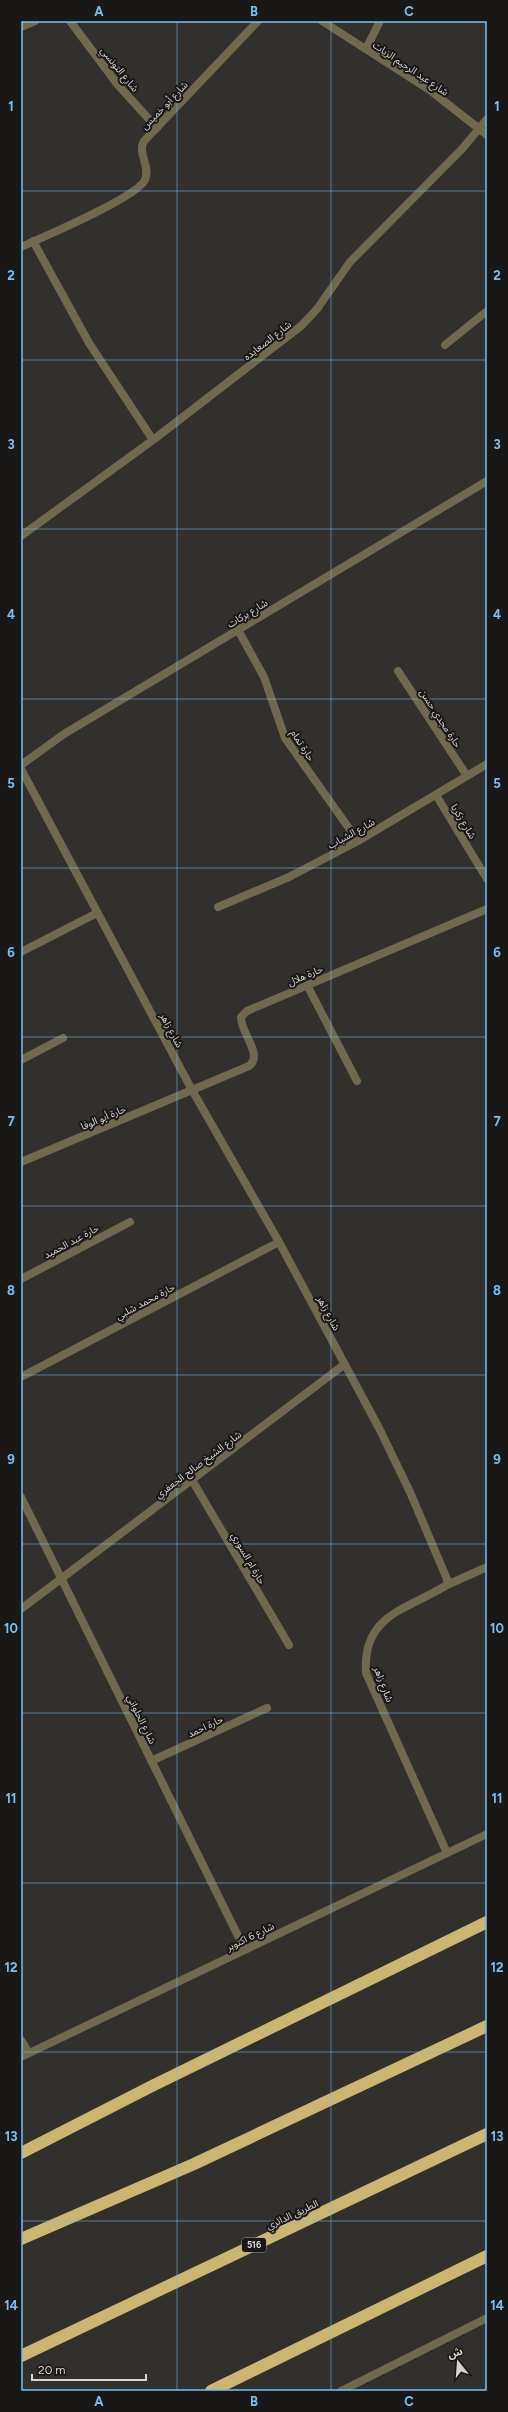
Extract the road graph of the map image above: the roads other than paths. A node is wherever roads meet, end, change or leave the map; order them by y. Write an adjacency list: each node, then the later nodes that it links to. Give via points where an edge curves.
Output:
1 (35, 21): 6 (street)
2 (70, 21): 9 (street, شارع التونسي, via 118,85)
3 (258, 21): 9 (street, شارع أبو خميس)
4 (322, 21): 7 (street, شارع عبد الرحيم الزيات)
5 (380, 21): 7 (street)
6 (21, 27)
7 (366, 49): 10 (street, شارع عبد الرحيم الزيات)
8 (487, 118): 10 (street, شارع الصعايده)
9 (156, 128): 12 (street, شارع أبو خميس, via 142,144 147,173 139,187 126,196)
10 (480, 128): 11 (street, شارع عبد الرحيم الزيات); 16 (street, شارع الصعايده, via 350,262 317,310 301,326)
11 (487, 135)
12 (33, 241): 13 (street, شارع أبو خميس); 16 (street, via 89,343)
13 (21, 247)
14 (487, 311): 15 (street)
15 (444, 345)
16 (153, 440): 18 (street, شارع الصعايده)
17 (486, 485): 19 (street, شارع بركات)
18 (21, 536)
19 (238, 630): 22 (street, شارع بركات, via 64,734); 26 (street, حارة تمام, via 264,677 285,738)
20 (398, 671): 24 (street, حارة مجدي حسن)
21 (487, 764): 24 (street, شارع الشباب)
22 (21, 765)
23 (21, 769): 30 (street, شارع زاهر)
24 (467, 776): 25 (street, شارع الشباب)
25 (436, 795): 26 (street, شارع الشباب); 27 (street, شارع زكريا)
26 (358, 841): 28 (street, شارع الشباب, via 289,877)
27 (487, 879)
28 (218, 908)
29 (487, 909): 32 (street, حارة هلال)
30 (98, 913): 31 (street); 36 (street, شارع زاهر)
31 (21, 952)
32 (307, 985): 35 (street); 36 (street, حارة هلال, via 243,1014 241,1026 254,1051 255,1058 252,1064)
33 (63, 1038): 34 (street)
34 (21, 1060)
35 (357, 1081)
36 (192, 1090): 37 (street, حارة أبو الوفا); 39 (street, شارع زاهر)
37 (21, 1162)
38 (130, 1222): 40 (street, حارة عبد الحميد)
39 (279, 1242): 41 (street, شارع زاهر); 42 (street, حارة محمد شلبي)
40 (21, 1279)
41 (344, 1364): 43 (street, شارع الشيخ صالح الجعفري); 47 (street, شارع زاهر, via 410,1492 447,1578)
42 (21, 1377)
43 (192, 1480): 46 (street, شارع الشيخ صالح الجعفري); 49 (street, حارة ام السوري)
44 (21, 1497): 46 (street, شارع الحلواني)
45 (487, 1567): 47 (street)
46 (62, 1579): 48 (street, شارع الشيخ صالح الجعفري); 51 (street, شارع الحلواني)
47 (447, 1585): 53 (street, شارع زاهر, via 392,1615 376,1629 367,1646 365,1659 366,1673)
48 (21, 1609)
49 (289, 1645)
50 (267, 1708): 51 (street, حارة احمد)
51 (151, 1761): 55 (street, شارع الحلواني)
52 (487, 1834): 53 (street, شارع 6 اكتوبر)
53 (448, 1853): 55 (street, شارع 6 اكتوبر)
54 (487, 1922): 61 (highway)
55 (245, 1950): 58 (street, شارع 6 اكتوبر)
56 (487, 2026): 62 (highway, via 194,2164)
57 (21, 2040): 58 (street)
58 (29, 2053): 59 (street, شارع 6 اكتوبر)
59 (21, 2057)
60 (487, 2134): 65 (highway, الطريق الدائري / 516)
61 (21, 2153)
62 (21, 2239)
63 (487, 2256): 66 (highway)
64 (487, 2318): 67 (street)
65 (21, 2356)
66 (211, 2391)
67 (341, 2391)

